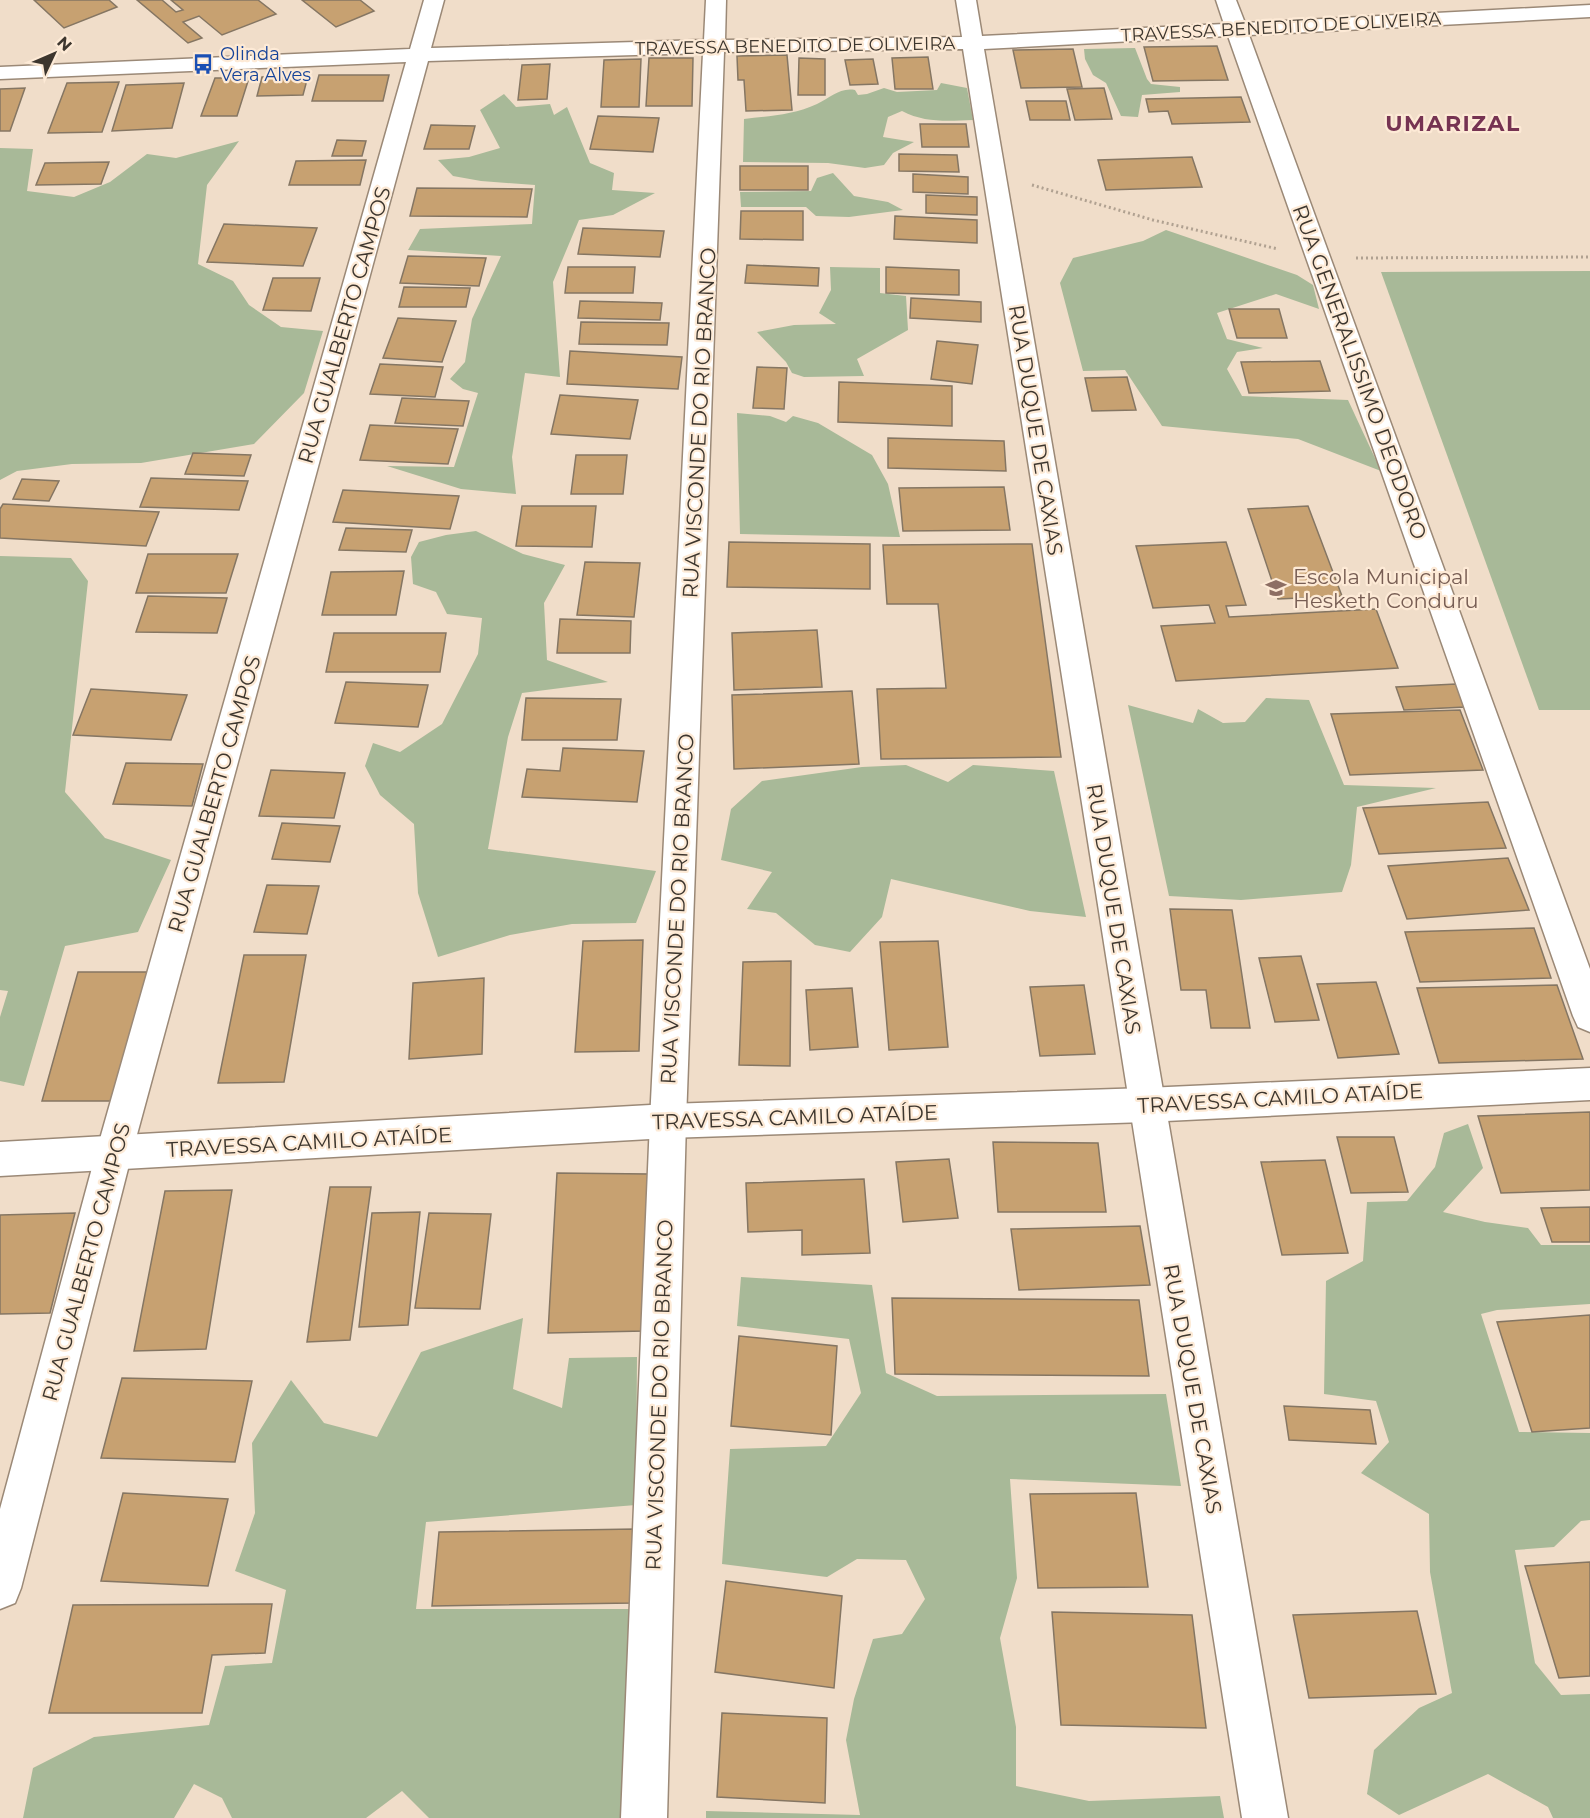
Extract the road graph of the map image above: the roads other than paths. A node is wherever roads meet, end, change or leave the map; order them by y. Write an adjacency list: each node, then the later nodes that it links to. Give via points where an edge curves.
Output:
1 (434, 0): 9 (street, RUA GUALBERTO CAMPOS)
2 (716, 0): 8 (street, RUA VISCONDE DO RIO BRANCO)
3 (966, 0): 7 (street, RUA DUQUE DE CAXIAS)
4 (1226, 0): 6 (street, RUA GENERALISSIMO DEODORO)
5 (1590, 11): 6 (street, TRAVESSA BENEDITO DE OLIVEIRA)
6 (1237, 30): 7 (street, TRAVESSA BENEDITO DE OLIVEIRA); 11 (street, RUA GENERALISSIMO DEODORO)
7 (973, 43): 8 (street, TRAVESSA BENEDITO DE OLIVEIRA); 13 (street, RUA DUQUE DE CAXIAS)
8 (716, 46): 9 (street, TRAVESSA BENEDITO DE OLIVEIRA); 14 (street, RUA VISCONDE DO RIO BRANCO)
9 (419, 55): 10 (street, TRAVESSA BENEDITO DE OLIVEIRA); 15 (street, RUA GUALBERTO CAMPOS)
10 (0, 73)
11 (1590, 1016)
12 (1590, 1084): 13 (street, TRAVESSA CAMILO ATAÍDE)
13 (1146, 1105): 14 (street, TRAVESSA CAMILO ATAÍDE); 19 (street, RUA DUQUE DE CAXIAS)
14 (668, 1121): 15 (street, TRAVESSA CAMILO ATAÍDE); 18 (street, RUA VISCONDE DO RIO BRANCO)
15 (114, 1153): 16 (street, TRAVESSA CAMILO ATAÍDE); 17 (street, RUA GUALBERTO CAMPOS)
16 (0, 1159)
17 (0, 1588)
18 (644, 1818)
19 (1265, 1818)

